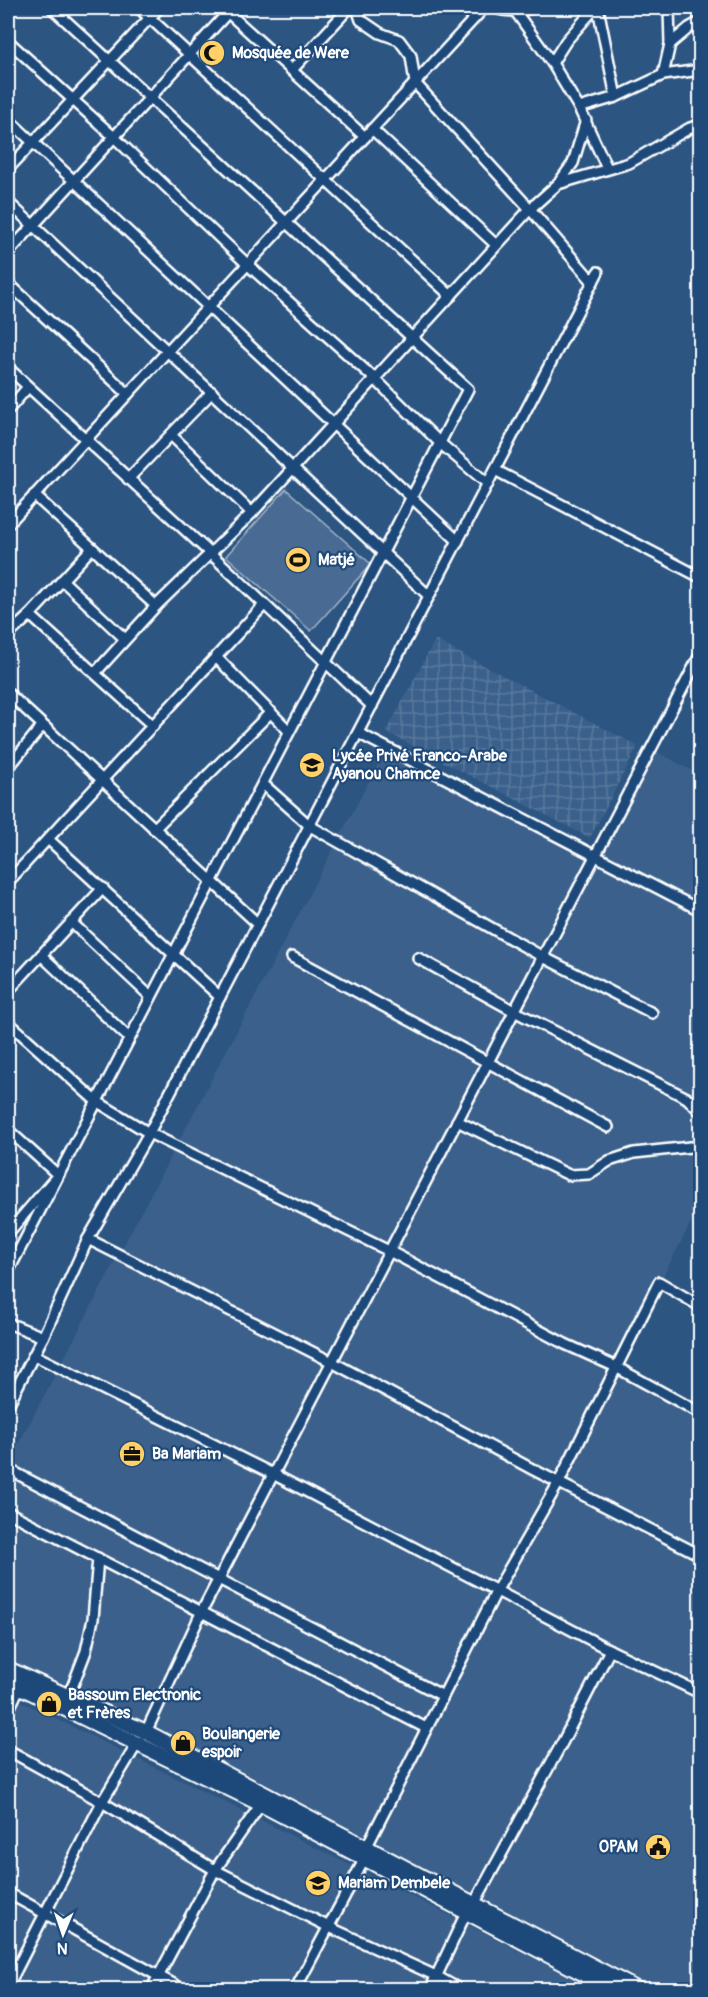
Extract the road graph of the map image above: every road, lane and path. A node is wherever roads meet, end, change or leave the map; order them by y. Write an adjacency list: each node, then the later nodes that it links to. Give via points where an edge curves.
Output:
1 (52, 8): 20 (street)
2 (139, 8): 15 (street)
3 (159, 8): 15 (street)
4 (349, 8): 22 (street)
5 (357, 8): 25 (street, via 361,20 399,40 411,56)
6 (484, 8): 25 (street)
7 (495, 8): 13 (street)
8 (532, 8): 13 (street)
9 (597, 8): 21 (street, via 566,41); 27 (street)
10 (669, 8): 18 (street)
11 (698, 8): 14 (street)
12 (228, 9): 19 (street); 22 (street)
13 (514, 9): 21 (street)
14 (700, 12)
15 (150, 17): 19 (street); 20 (street)
16 (700, 22): 18 (street)
17 (8, 41): 28 (street)
18 (670, 44): 24 (street)
19 (190, 53): 26 (street); 40 (street)
20 (109, 61): 26 (street); 28 (street)
21 (552, 63): 29 (street)
22 (292, 70): 35 (street)
23 (700, 70): 24 (street)
24 (663, 75): 27 (street)
25 (415, 83): 33 (street); 43 (street)
26 (150, 97): 34 (street); 44 (street)
27 (616, 97): 29 (street)
28 (73, 99): 34 (street); 36 (street)
29 (579, 108): 31 (street)
30 (8, 119): 36 (street)
31 (586, 120): 37 (street); 41 (street, via 573,163)
32 (700, 125): 37 (street, via 629,163)
33 (372, 129): 35 (street); 46 (street)
34 (114, 137): 39 (street); 48 (street)
35 (365, 137): 40 (street)
36 (33, 142): 38 (street); 39 (street)
37 (607, 168): 41 (street)
38 (8, 169)
39 (74, 180): 45 (street); 53 (street)
40 (325, 180): 44 (street); 52 (street)
41 (558, 184): 43 (street)
42 (8, 202): 45 (street)
43 (530, 209): 46 (street); 50 (street)
44 (286, 222): 48 (street); 54 (street)
45 (33, 225): 47 (street); 55 (street)
46 (495, 244): 52 (street)
47 (8, 253)
48 (247, 264): 53 (street); 57 (street)
49 (598, 272): 50 (street)
50 (593, 282): 67 (street)
51 (8, 283): 60 (street)
52 (451, 296): 54 (street)
53 (209, 306): 55 (street); 62 (street)
54 (412, 338): 57 (street); 65 (street, via 468,389)
55 (167, 351): 59 (street); 60 (street)
56 (8, 368): 58 (street)
57 (375, 379): 62 (street); 65 (street)
58 (28, 387): 61 (street); 64 (street)
59 (212, 392): 63 (street); 66 (street)
60 (128, 394): 64 (street)
61 (8, 410)
62 (334, 423): 66 (street); 71 (street)
63 (171, 435): 68 (street); 72 (street)
64 (85, 440): 68 (street); 70 (street)
65 (440, 443): 69 (street); 71 (street)
66 (293, 468): 72 (street); 76 (street)
67 (495, 470): 69 (street); 78 (street)
68 (128, 479): 77 (street)
69 (488, 484): 74 (street)
70 (34, 495): 73 (street); 75 (street)
71 (412, 496): 74 (street); 76 (street)
72 (252, 513): 77 (street)
73 (8, 524)
74 (458, 541): 80 (street)
75 (92, 548): 79 (street); 82 (street)
76 (383, 552): 80 (street); 88 (street)
77 (210, 554): 81 (street); 82 (street)
78 (700, 577)
79 (62, 580): 83 (street); 85 (street)
80 (429, 596): 91 (street)
81 (264, 605): 87 (street); 88 (street)
82 (156, 606): 85 (street)
83 (30, 615): 84 (street); 89 (street)
84 (8, 635)
85 (125, 639): 89 (street)
86 (700, 655): 103 (street)
87 (216, 657): 92 (street); 94 (street)
88 (326, 662): 91 (street); 95 (street)
89 (95, 673): 94 (street)
90 (8, 693): 93 (street)
91 (372, 706): 96 (street)
92 (271, 712): 95 (street); 101 (street)
93 (42, 726): 97 (street); 98 (street)
94 (153, 726): 98 (street)
95 (290, 731): 99 (street)
96 (358, 733): 100 (street); 103 (street)
97 (8, 768)
98 (102, 781): 101 (street); 102 (street)
99 (263, 784): 100 (street); 105 (street)
100 (310, 826): 109 (street); 113 (street)
101 (154, 829): 105 (street)
102 (48, 838): 104 (street); 106 (street)
103 (596, 856): 107 (street); 113 (street)
104 (8, 882)
105 (211, 882): 109 (street); 110 (street)
106 (103, 888): 108 (street); 110 (street)
107 (700, 910)
108 (71, 922): 111 (street); 116 (street)
109 (258, 924): 117 (street)
110 (174, 954): 116 (street); 117 (street)
111 (40, 955): 115 (street); 121 (street)
112 (292, 957): 122 (street)
113 (543, 957): 118 (street); 119 (street)
114 (418, 958): 118 (street)
115 (8, 991)
116 (151, 997): 121 (street)
117 (220, 997): 128 (street)
118 (514, 1011): 122 (street); 124 (street, via 687,1098)
119 (652, 1013)
120 (8, 1022): 123 (street)
121 (129, 1038): 123 (street)
122 (488, 1063): 125 (street); 126 (street)
123 (96, 1101): 128 (street); 130 (street)
124 (700, 1111)
125 (458, 1121): 129 (street, via 569,1175 590,1174 609,1161 634,1153); 133 (street)
126 (608, 1127)
127 (8, 1131): 130 (street)
128 (149, 1133): 132 (street); 133 (street)
129 (700, 1146)
130 (58, 1175): 131 (street); 134 (street)
131 (8, 1233)
132 (88, 1239): 137 (street); 139 (street)
133 (389, 1251): 139 (street); 140 (street)
134 (8, 1272)
135 (700, 1306): 140 (street, via 659,1282)
136 (8, 1323): 137 (street)
137 (43, 1337): 138 (street)
138 (34, 1355): 141 (street); 144 (street)
139 (332, 1362): 144 (street); 145 (street)
140 (616, 1367): 142 (street); 145 (street)
141 (8, 1405)
142 (700, 1413)
143 (8, 1469): 149 (street)
144 (273, 1474): 149 (street); 150 (street)
145 (559, 1482): 147 (street); 150 (street)
146 (8, 1512): 148 (street)
147 (700, 1555)
148 (98, 1558): 151 (street); 157 (street, via 93,1619)
149 (219, 1578): 151 (street); 156 (street)
150 (497, 1590): 152 (street); 156 (street)
151 (202, 1611): 159 (street); 160 (street)
152 (610, 1650): 155 (street); 167 (street)
153 (8, 1669): 157 (highway)
154 (14, 1684): 158 (street); 160 (highway)
155 (700, 1693)
156 (443, 1696): 159 (street)
157 (68, 1698): 160 (highway)
158 (8, 1711)
159 (426, 1728): 164 (street)
160 (142, 1738): 162 (street); 163 (highway); 164 (highway)
161 (8, 1750): 162 (street)
162 (102, 1802): 165 (street); 168 (street)
163 (261, 1804): 164 (highway); 165 (street)
164 (366, 1853): 167 (highway); 169 (street)
165 (215, 1870): 169 (street); 170 (street)
166 (8, 1893): 168 (street)
167 (470, 1908): 171 (street); 172 (highway); 181 (highway)
168 (45, 1915): 170 (street); 173 (street)
169 (329, 1927): 171 (street); 176 (street)
170 (159, 1976): 174 (street); 175 (street)
171 (436, 1976): 177 (street); 178 (street)
172 (589, 1976): 179 (street); 180 (highway)
173 (8, 1986)
174 (151, 1989)
175 (184, 1989)
176 (295, 1989)
177 (430, 1989)
178 (461, 1989)
179 (581, 1989)
180 (615, 1989)
181 (638, 1989)

